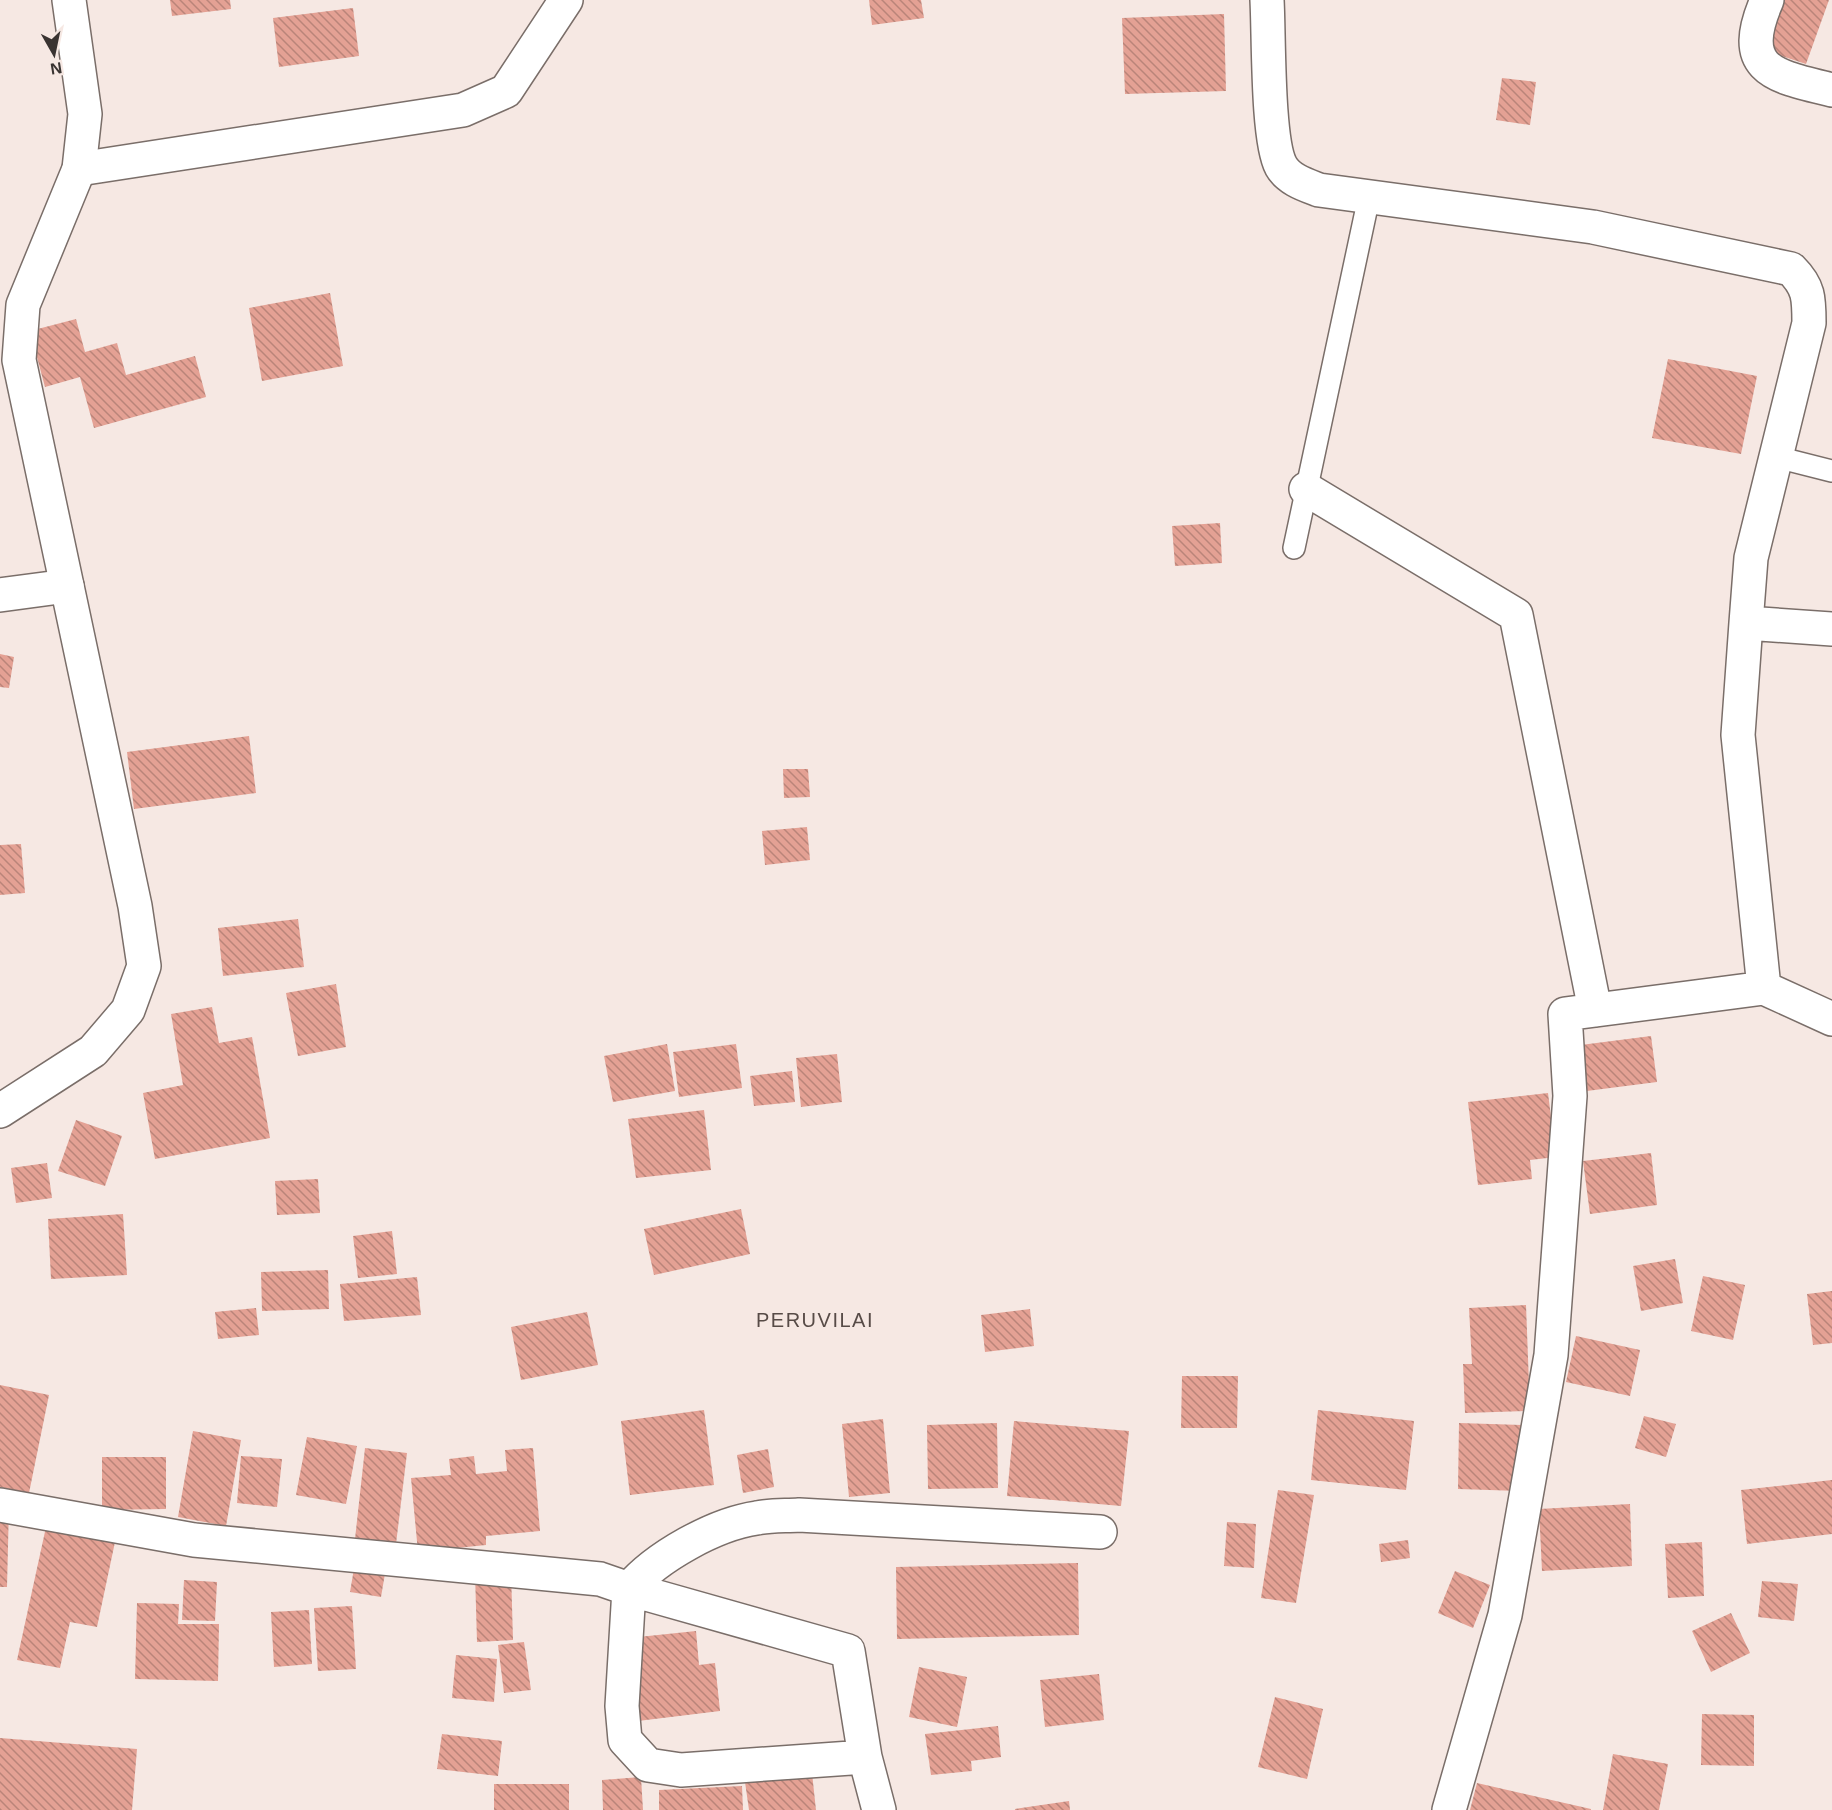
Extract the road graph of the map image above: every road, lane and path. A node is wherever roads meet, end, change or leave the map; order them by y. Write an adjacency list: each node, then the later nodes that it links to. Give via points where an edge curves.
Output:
1 (69, 0): 6 (street, via 86,114)
2 (566, 0): 6 (street, via 506,91 463,110)
3 (1267, 0): 7 (street, via 1274,143 1281,167 1298,182 1319,190)
4 (1767, 0): 5 (street, via 1757,39 1765,69 1785,79)
5 (1832, 90)
6 (79, 169): 12 (street, via 23,305 19,360)
7 (1369, 197): 8 (street, via 1593,227 1791,269 1804,282 1809,323); 10 (lane)
8 (1776, 457): 9 (lane); 14 (street, via 1751,558)
9 (1832, 471)
10 (1306, 489): 11 (lane); 17 (street, via 1516,615)
11 (1294, 548)
12 (67, 586): 13 (street); 19 (street, via 135,906 144,966 128,1010 93,1051)
13 (0, 595)
14 (1746, 623): 15 (street); 16 (street, via 1738,735)
15 (1832, 629)
16 (1764, 988): 17 (street); 18 (street)
17 (1595, 1010): 25 (street, via 1565,1014 1570,1096 1551,1354 1505,1615)
18 (1832, 1019)
19 (0, 1111)
20 (0, 1505): 22 (street, via 194,1540 600,1579)
21 (1100, 1532): 22 (street, via 799,1515 757,1518 714,1531 645,1570)
22 (629, 1589): 23 (street, via 848,1651); 23 (street, via 622,1706 625,1740 648,1765 681,1770)
23 (865, 1757): 24 (street)
24 (879, 1810)
25 (1449, 1810)

